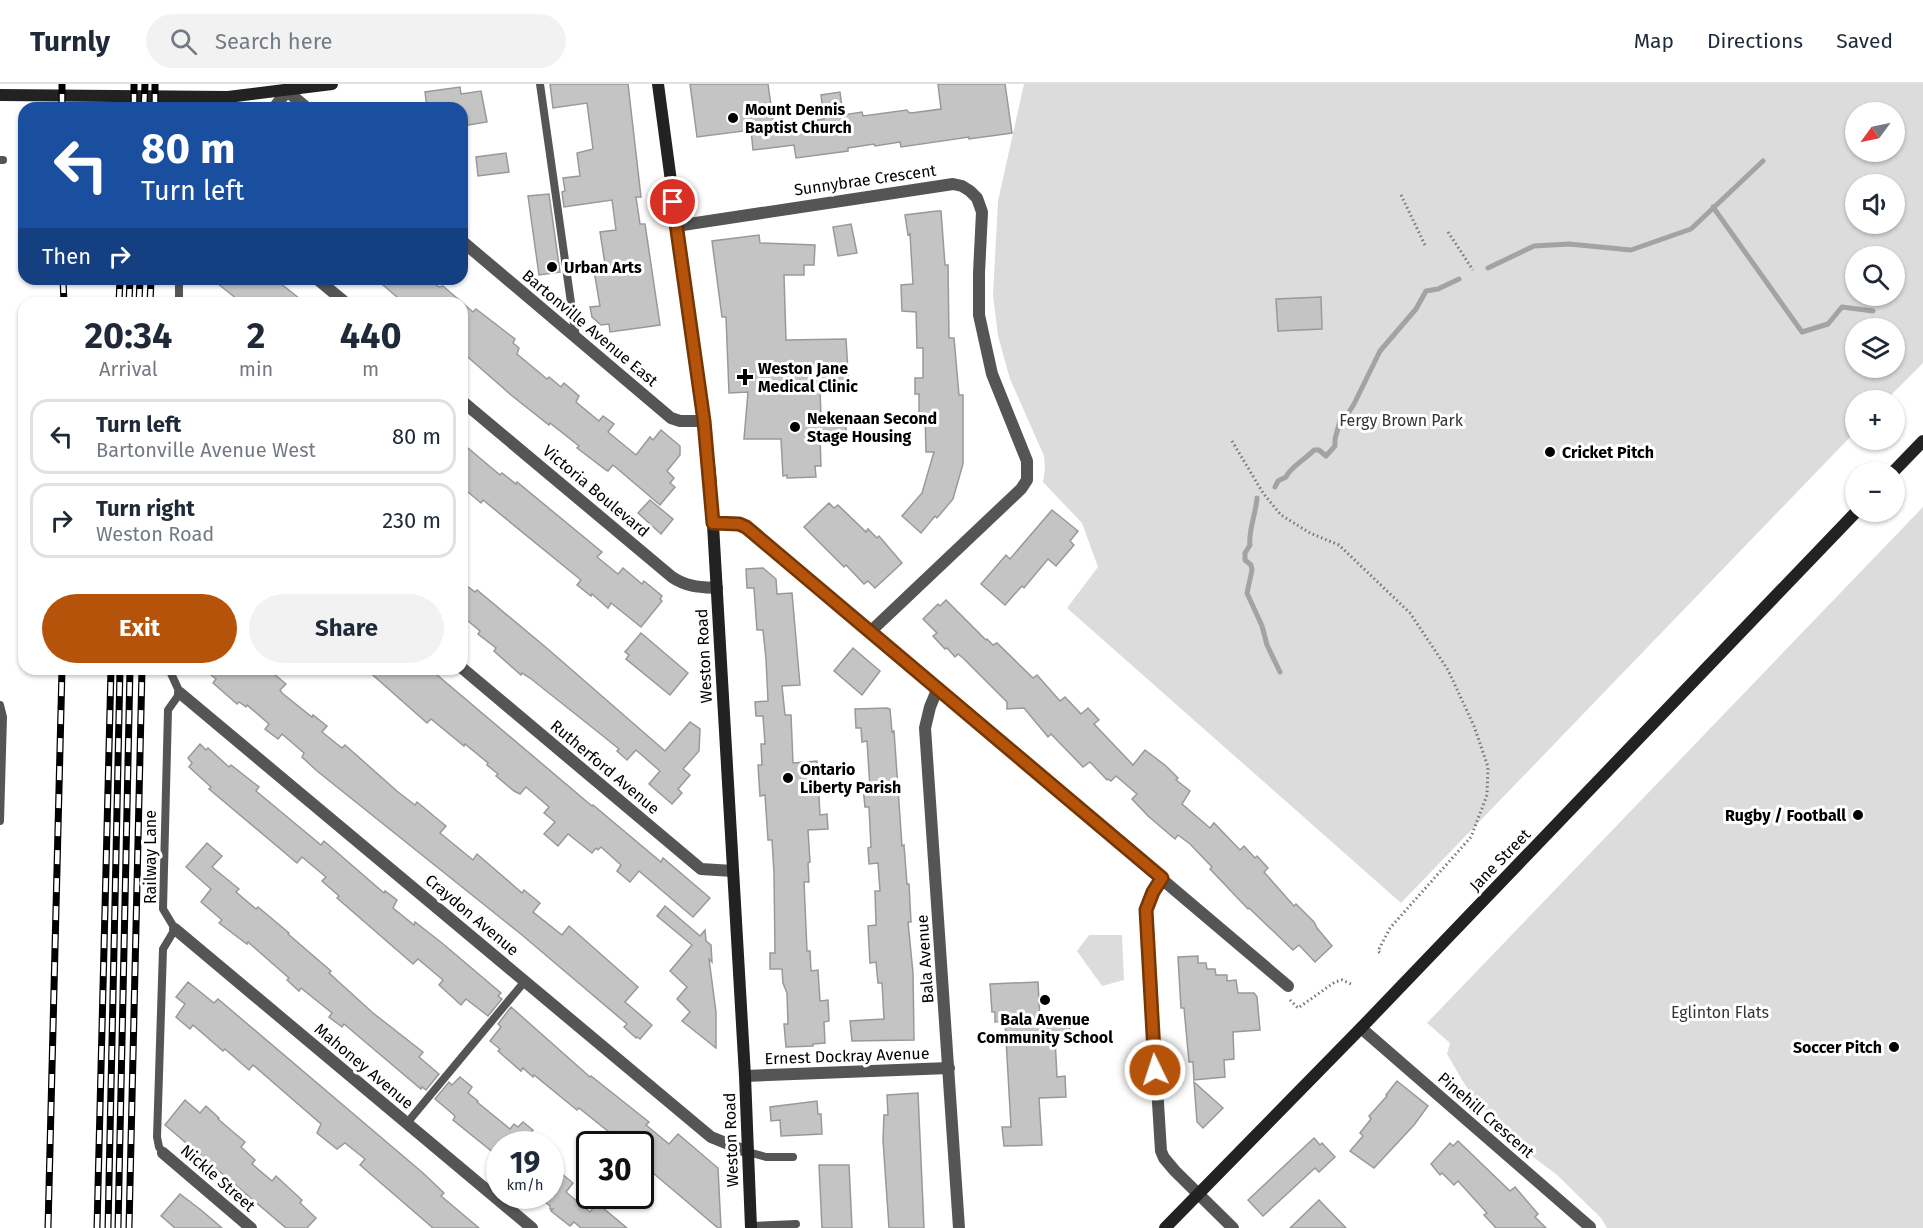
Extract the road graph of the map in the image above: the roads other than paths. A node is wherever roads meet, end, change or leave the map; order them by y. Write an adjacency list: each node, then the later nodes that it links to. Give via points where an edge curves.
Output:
1 (332, 84): 4 (main road)
2 (540, 84): 13 (lane)
3 (658, 84): 9 (main road, Weston Road)
4 (314, 85): 5 (main road)
5 (287, 91): 6 (main road, via 188,98); 7 (street); 8 (street)
6 (0, 95)
7 (279, 102)
8 (299, 102)
9 (676, 226): 15 (main road, Weston Road); 21 (street, Sunnybrae Crescent, via 952,184 962,186 977,198 982,212 978,294 982,334 992,374 1028,461 1027,480)
10 (468, 246): 13 (street, Bartonville Avenue East)
11 (324, 285): 12 (street)
12 (339, 297)
13 (576, 338): 15 (street, Bartonville Avenue East, via 671,418)
14 (468, 406): 20 (street, Victoria Boulevard, via 672,578 693,587)
15 (704, 421): 19 (main road, Weston Road)
16 (1923, 441): 17 (main road)
17 (1903, 462)
18 (1846, 522): 33 (main road, Jane Street)
19 (713, 523): 20 (main road, Weston Road); 21 (street, via 746,527)
20 (717, 588): 28 (main road, Weston Road)
21 (870, 632): 24 (street)
22 (468, 673): 28 (street, Rutherford Avenue, via 700,869)
23 (172, 675): 25 (lane)
24 (937, 690): 29 (street); 34 (street, Bala Avenue, via 925,728)
25 (180, 693): 30 (lane, Railway Lane, via 168,710 163,909); 31 (street, Craydon Avenue)
26 (0, 705): 27 (lane)
27 (0, 821)
28 (733, 871): 35 (main road, Weston Road)
29 (1162, 878): 32 (street); 40 (street, via 1146,910 1159,1134 1164,1158)
30 (175, 929): 36 (street, Mahoney Avenue); 38 (lane, via 163,949 157,1137)
31 (525, 981): 36 (lane); 37 (street, Craydon Avenue, via 711,1137)
32 (1288, 986)
33 (1361, 1028): 40 (main road, Jane Street); 43 (street, Pinehill Crescent)
34 (949, 1068): 35 (street, Ernest Dockray Avenue); 46 (street, Bala Avenue)
35 (745, 1076): 37 (main road, Weston Road)
36 (407, 1123): 45 (street, Mahoney Avenue)
37 (748, 1152): 39 (lane); 42 (main road, Weston Road)
38 (163, 1153): 44 (street, Nickle Street)
39 (793, 1157)
40 (1200, 1194): 47 (main road, Jane Street); 48 (street)
41 (796, 1224): 42 (lane)
42 (751, 1227)
43 (1590, 1227)
44 (251, 1228)
45 (532, 1228)
46 (959, 1228)
47 (1165, 1228)
48 (1233, 1228)

